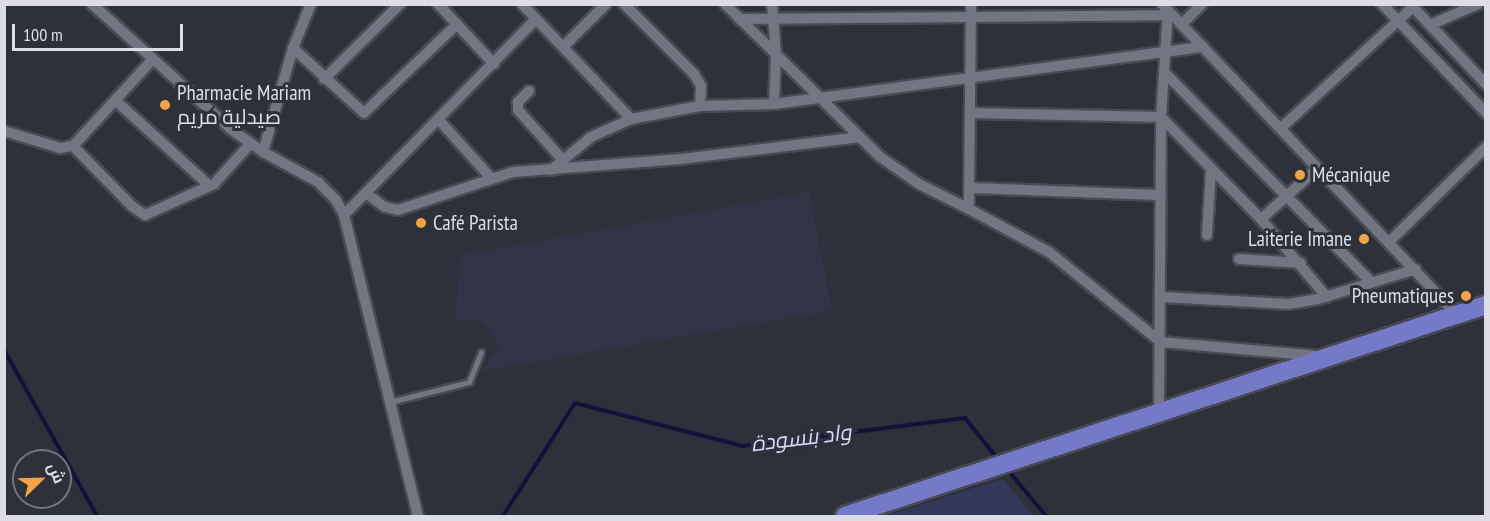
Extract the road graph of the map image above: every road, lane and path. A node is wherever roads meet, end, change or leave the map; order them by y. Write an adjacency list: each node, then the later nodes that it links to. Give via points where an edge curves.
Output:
1 (92, 4): 31 (street)
2 (311, 4): 28 (street)
3 (400, 4): 34 (street)
4 (438, 4): 23 (street)
5 (522, 4): 20 (street)
6 (606, 4): 26 (street)
7 (624, 4): 41 (street, via 694,74 702,91)
8 (725, 4): 21 (street)
9 (772, 4): 18 (street)
10 (871, 4): 19 (street)
11 (971, 4): 17 (street)
12 (1202, 4): 24 (street)
13 (1382, 4): 22 (street)
14 (1478, 4): 25 (street)
15 (1412, 6): 22 (street); 25 (street)
16 (1167, 8): 17 (street); 24 (street); 30 (street)
17 (970, 16): 19 (street); 35 (street)
18 (772, 18): 19 (street); 21 (street); 29 (street)
19 (871, 18)
20 (536, 19): 26 (street); 32 (street)
21 (739, 19): 29 (street)
22 (1398, 22): 43 (street); 47 (street)
23 (457, 24): 32 (street); 34 (street, via 364,113)
24 (1182, 24): 27 (street)
25 (1430, 25): 36 (street)
26 (563, 47): 45 (street)
27 (1203, 47): 30 (street); 47 (street)
28 (293, 48): 34 (street); 53 (street)
29 (776, 54): 38 (street); 40 (street)
30 (1167, 55): 33 (street); 35 (street)
31 (153, 59): 39 (street); 50 (street)
32 (494, 63): 46 (street)
33 (1166, 74): 44 (street); 63 (street)
34 (324, 79)
35 (970, 79): 38 (street); 42 (street)
36 (1485, 84)
37 (529, 91): 54 (street, via 518,102 518,110)
38 (821, 98): 40 (street); 49 (street)
39 (115, 100): 51 (street); 59 (street)
40 (774, 104): 41 (street)
41 (700, 106): 45 (street)
42 (971, 113): 44 (street); 60 (street)
43 (1485, 113)
44 (1161, 117): 57 (street); 62 (street)
45 (631, 119): 54 (street, via 597,133)
46 (438, 120): 58 (street); 61 (street)
47 (1282, 128): 55 (street)
48 (4, 131): 51 (street, via 60,148)
49 (860, 136): 56 (street, via 737,153); 64 (street, via 901,173)
50 (250, 144): 53 (street); 59 (street)
51 (73, 146): 59 (street, via 142,214)
52 (1485, 147): 68 (street)
53 (263, 152): 65 (street, via 326,187)
54 (562, 159): 56 (street)
55 (1318, 168): 63 (street); 68 (street)
56 (551, 170): 58 (street)
57 (1211, 170): 66 (street); 67 (street)
58 (490, 178): 61 (street, via 398,210 379,204)
59 (210, 186)
60 (971, 188): 62 (street); 64 (street)
61 (367, 194): 65 (street)
62 (1161, 195): 73 (street)
63 (1287, 195): 66 (street); 72 (street)
64 (969, 209): 77 (street, via 1049,252)
65 (344, 215): 80 (street)
66 (1262, 219): 70 (street)
67 (1207, 235)
68 (1389, 242): 71 (street)
69 (1239, 259): 70 (street)
70 (1301, 263): 74 (street)
71 (1416, 269): 72 (street); 76 (street)
72 (1372, 283): 74 (street)
73 (1162, 297): 74 (street, via 1266,305); 77 (street)
74 (1327, 297)
75 (1485, 305): 76 (main road)
76 (1457, 315): 79 (main road)
77 (1161, 342): 79 (street); 81 (street)
78 (481, 352): 80 (lane, via 469,382)
79 (1328, 357): 81 (main road)
80 (390, 402): 82 (street)
81 (1159, 414): 83 (main road)
82 (418, 516)
83 (846, 516)

